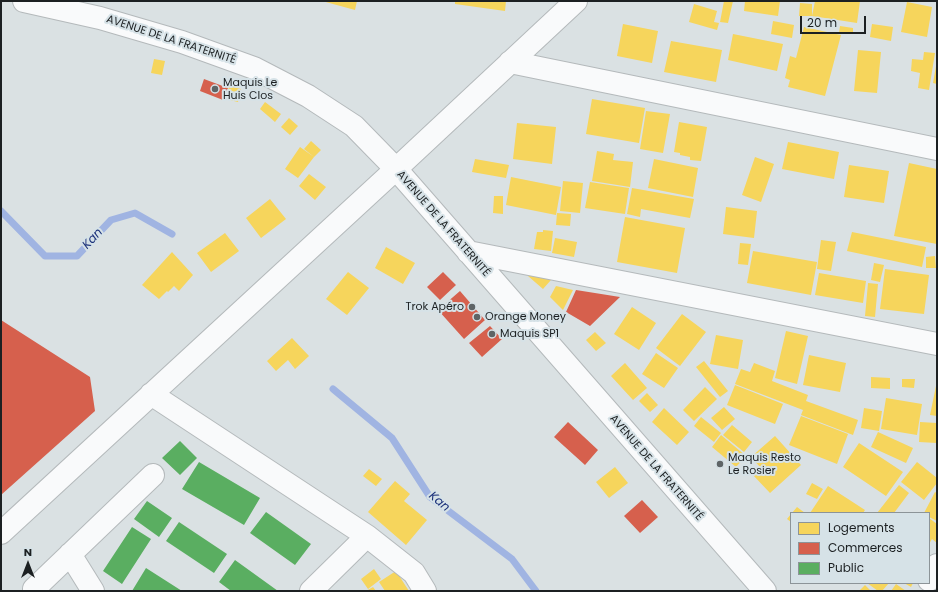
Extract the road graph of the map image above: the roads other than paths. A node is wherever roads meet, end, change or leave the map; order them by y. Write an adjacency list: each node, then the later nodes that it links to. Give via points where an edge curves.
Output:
1 (24, 1): 3 (street, AVENUE DE LA FRATERNITÉ)
2 (576, 1): 4 (street)
3 (101, 9): 6 (street, AVENUE DE LA FRATERNITÉ, via 254,68 308,96 354,126)
4 (510, 62): 5 (street); 6 (street)
5 (937, 148)
6 (396, 169): 7 (street, AVENUE DE LA FRATERNITÉ); 9 (street)
7 (468, 252): 8 (street); 21 (street, AVENUE DE LA FRATERNITÉ)
8 (937, 344)
9 (151, 394): 11 (street); 12 (street)
10 (153, 475): 13 (street)
11 (1, 533)
12 (366, 536): 16 (street); 19 (street)
13 (70, 554): 17 (street); 18 (street)
14 (937, 565): 15 (street)
15 (930, 578)
16 (420, 582): 20 (street)
17 (34, 589)
18 (93, 591)
19 (311, 591)
20 (441, 591)
21 (765, 591)

